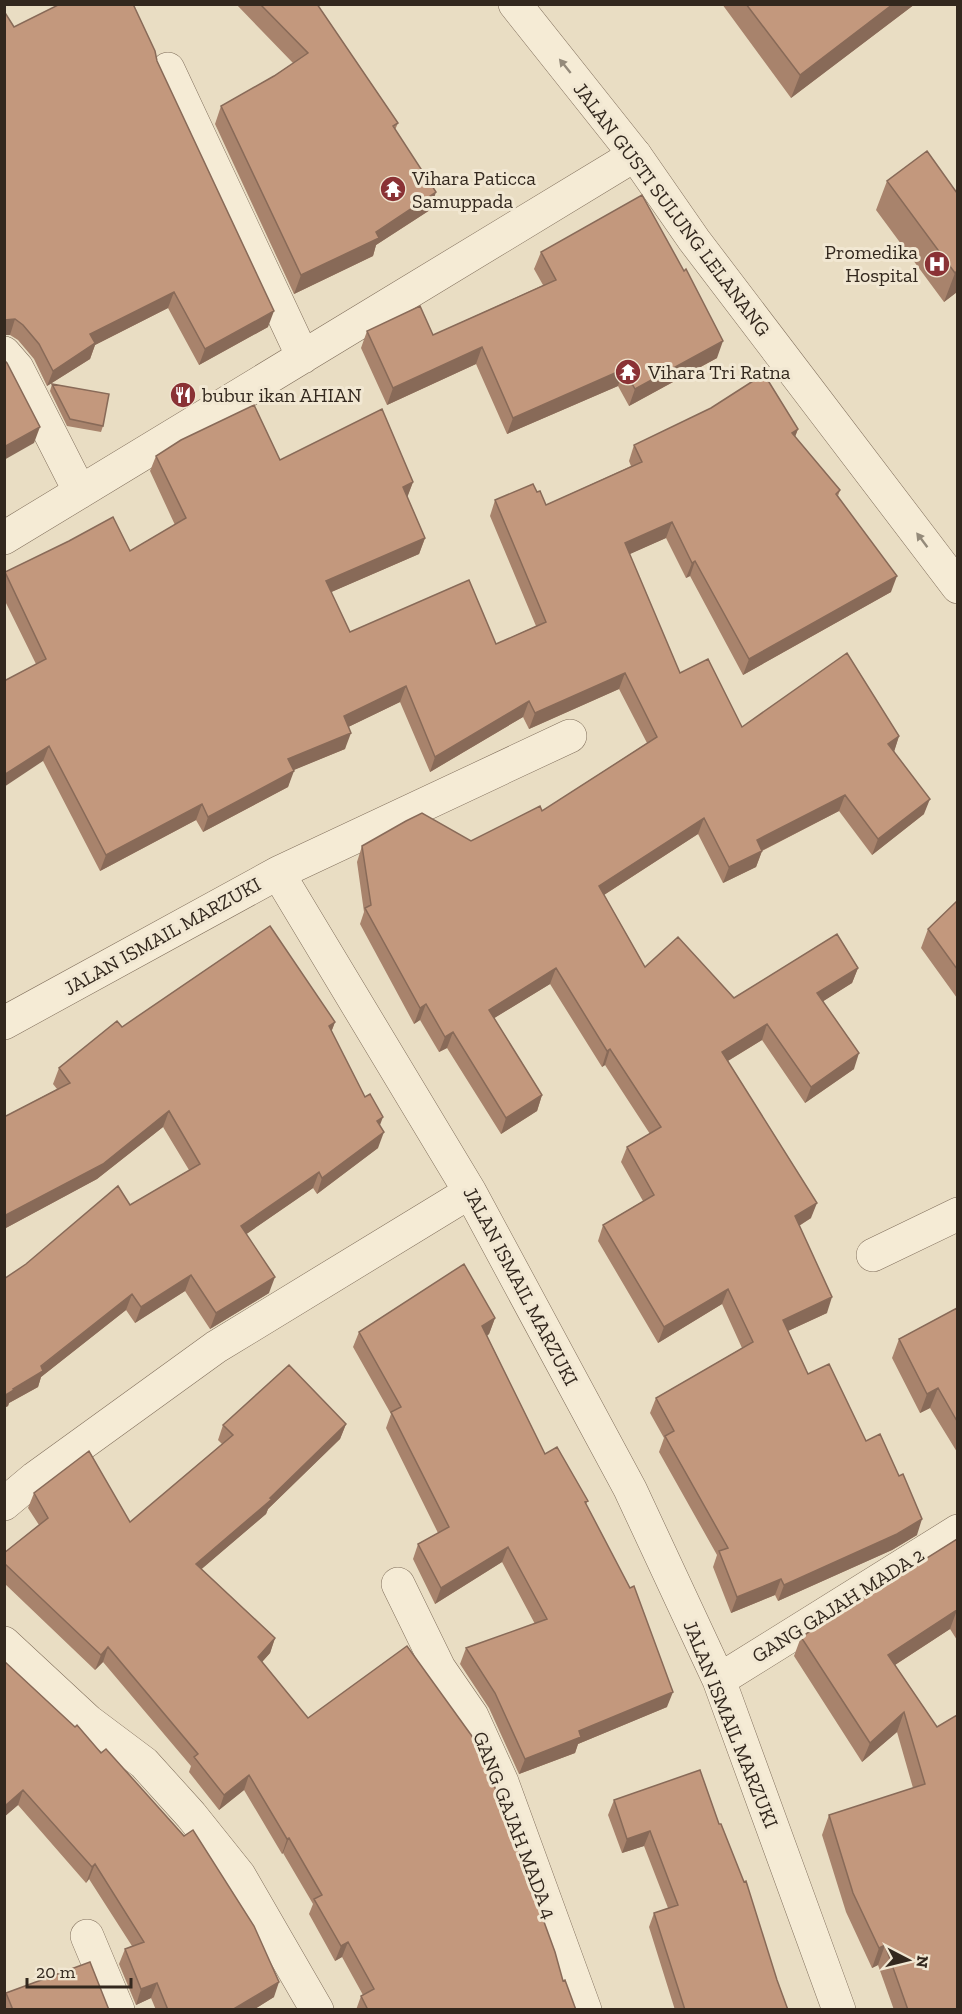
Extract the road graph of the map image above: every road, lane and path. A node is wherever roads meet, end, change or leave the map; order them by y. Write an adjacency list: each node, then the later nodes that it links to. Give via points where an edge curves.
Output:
1 (515, 4): 3 (street, JALAN GUSTI SULUNG LELANANG, one-way to 1)
2 (168, 69): 5 (street)
3 (635, 155): 5 (street); 8 (street, JALAN GUSTI SULUNG LELANANG, one-way to 3, via 694,240)
4 (4, 353): 6 (street, via 17,368)
5 (303, 357): 6 (street)
6 (80, 492): 7 (street)
7 (4, 538)
8 (957, 587)
9 (570, 736): 10 (street)
10 (278, 873): 11 (street, JALAN ISMAIL MARZUKI); 12 (street, JALAN ISMAIL MARZUKI)
11 (4, 1023)
12 (470, 1192): 15 (street, via 216,1347); 19 (street, JALAN ISMAIL MARZUKI, via 630,1489)
13 (957, 1214): 14 (street)
14 (873, 1255)
15 (4, 1504)
16 (957, 1531): 19 (street, GANG GAJAH MADA 2)
17 (398, 1584): 23 (street, GANG GAJAH MADA 4, via 439,1668 472,1716 502,1782)
18 (4, 1643): 22 (street, via 88,1721 144,1762 191,1815 239,1875)
19 (719, 1680): 24 (street, JALAN ISMAIL MARZUKI)
20 (87, 1936): 21 (street)
21 (118, 2010)
22 (317, 2010)
23 (585, 2010)
24 (840, 2010)

